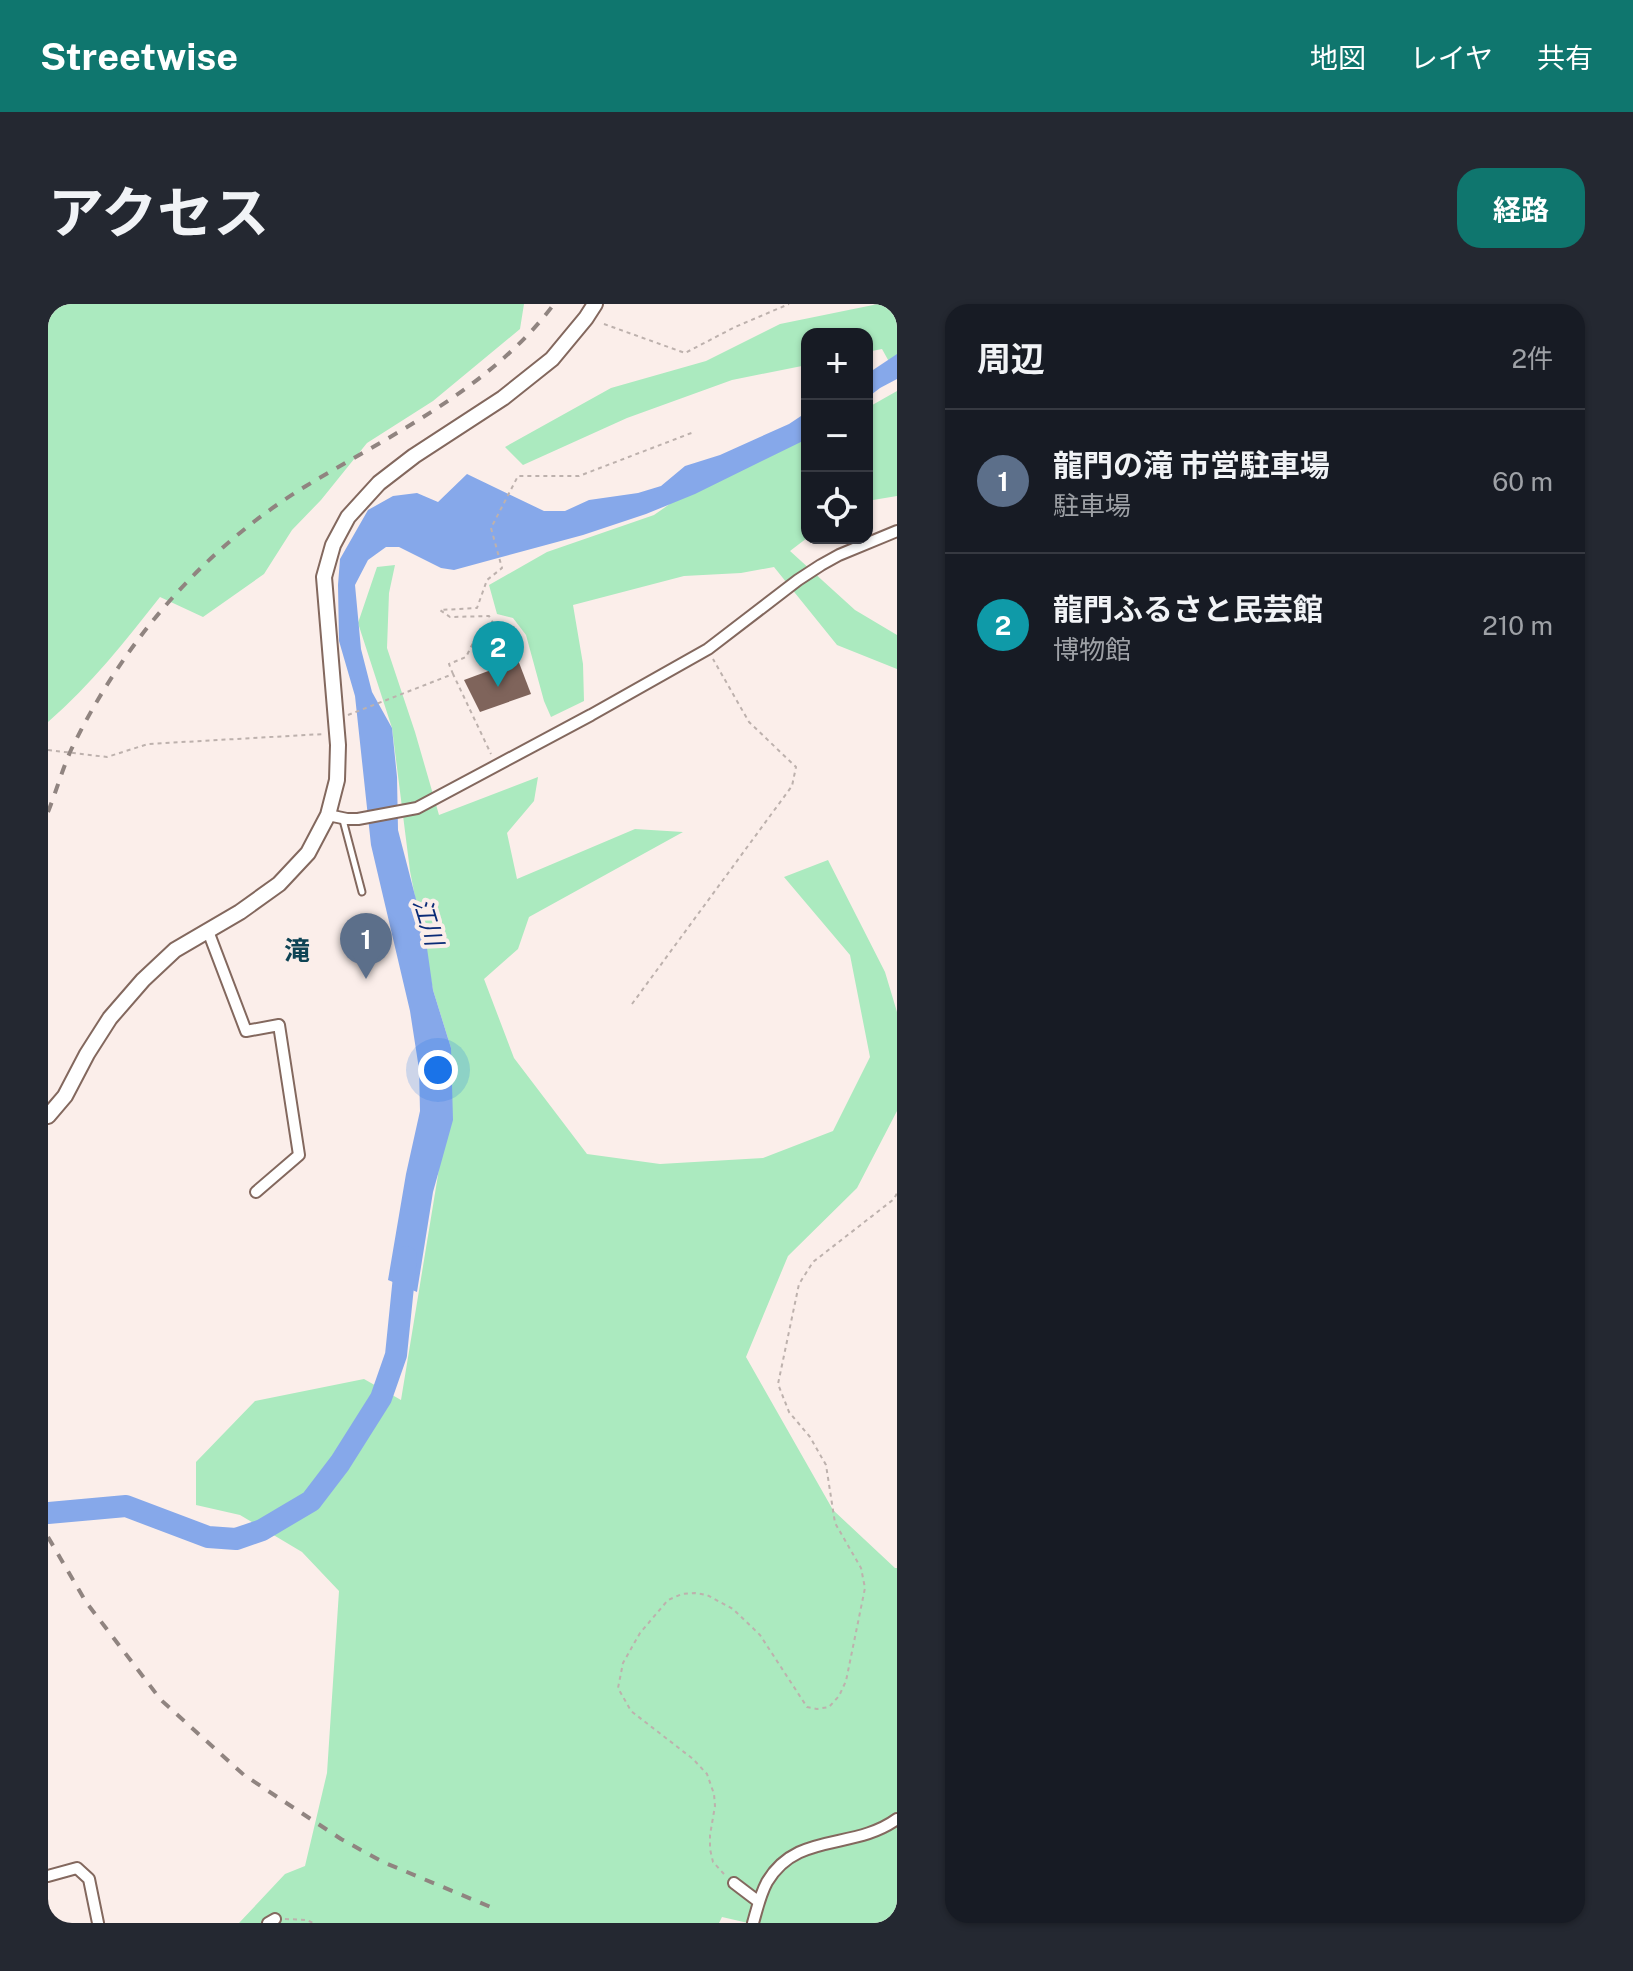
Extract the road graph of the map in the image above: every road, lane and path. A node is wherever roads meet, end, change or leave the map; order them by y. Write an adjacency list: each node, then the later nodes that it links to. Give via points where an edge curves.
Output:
1 (595, 304): 3 (street)
2 (789, 304): 4 (path, via 685,353)
3 (583, 311): 10 (street, via 552,359 379,483 348,517 324,577)
4 (604, 324)
5 (694, 432): 8 (path, via 579,476 518,476 491,528 502,568 487,580 477,608 440,610 450,617 489,616 493,623 514,626 474,641 466,657 449,664)
6 (897, 531): 7 (street, via 821,565)
7 (708, 649): 12 (street); 16 (path, via 749,722 796,767 792,786)
8 (453, 674): 9 (path); 12 (path)
9 (346, 716)
10 (337, 734): 11 (path, via 148,744 107,757); 13 (street)
11 (48, 750)
12 (496, 764): 13 (street, via 417,808 358,819)
13 (335, 816): 14 (lane); 15 (street, via 279,884)
14 (362, 892)
15 (208, 931): 17 (street, via 175,950 126,999); 18 (street, via 246,1031 279,1025 299,1155)
16 (632, 1004)
17 (48, 1116)
18 (256, 1192)
19 (897, 1193): 22 (path, via 813,1262 799,1284 778,1384 789,1412 826,1465 835,1523 861,1568 865,1588 839,1696 829,1707 807,1707 760,1635 733,1609 695,1593 668,1600 623,1663 618,1688 631,1711 707,1774 715,1806 713,1862)
20 (897, 1819): 23 (street, via 854,1839 794,1854 780,1864)
21 (48, 1876): 25 (street, via 77,1868 89,1879)
22 (734, 1883): 23 (street)
23 (759, 1902): 27 (street)
24 (272, 1921): 26 (path)
25 (98, 1923)
26 (313, 1923)
27 (753, 1923)

